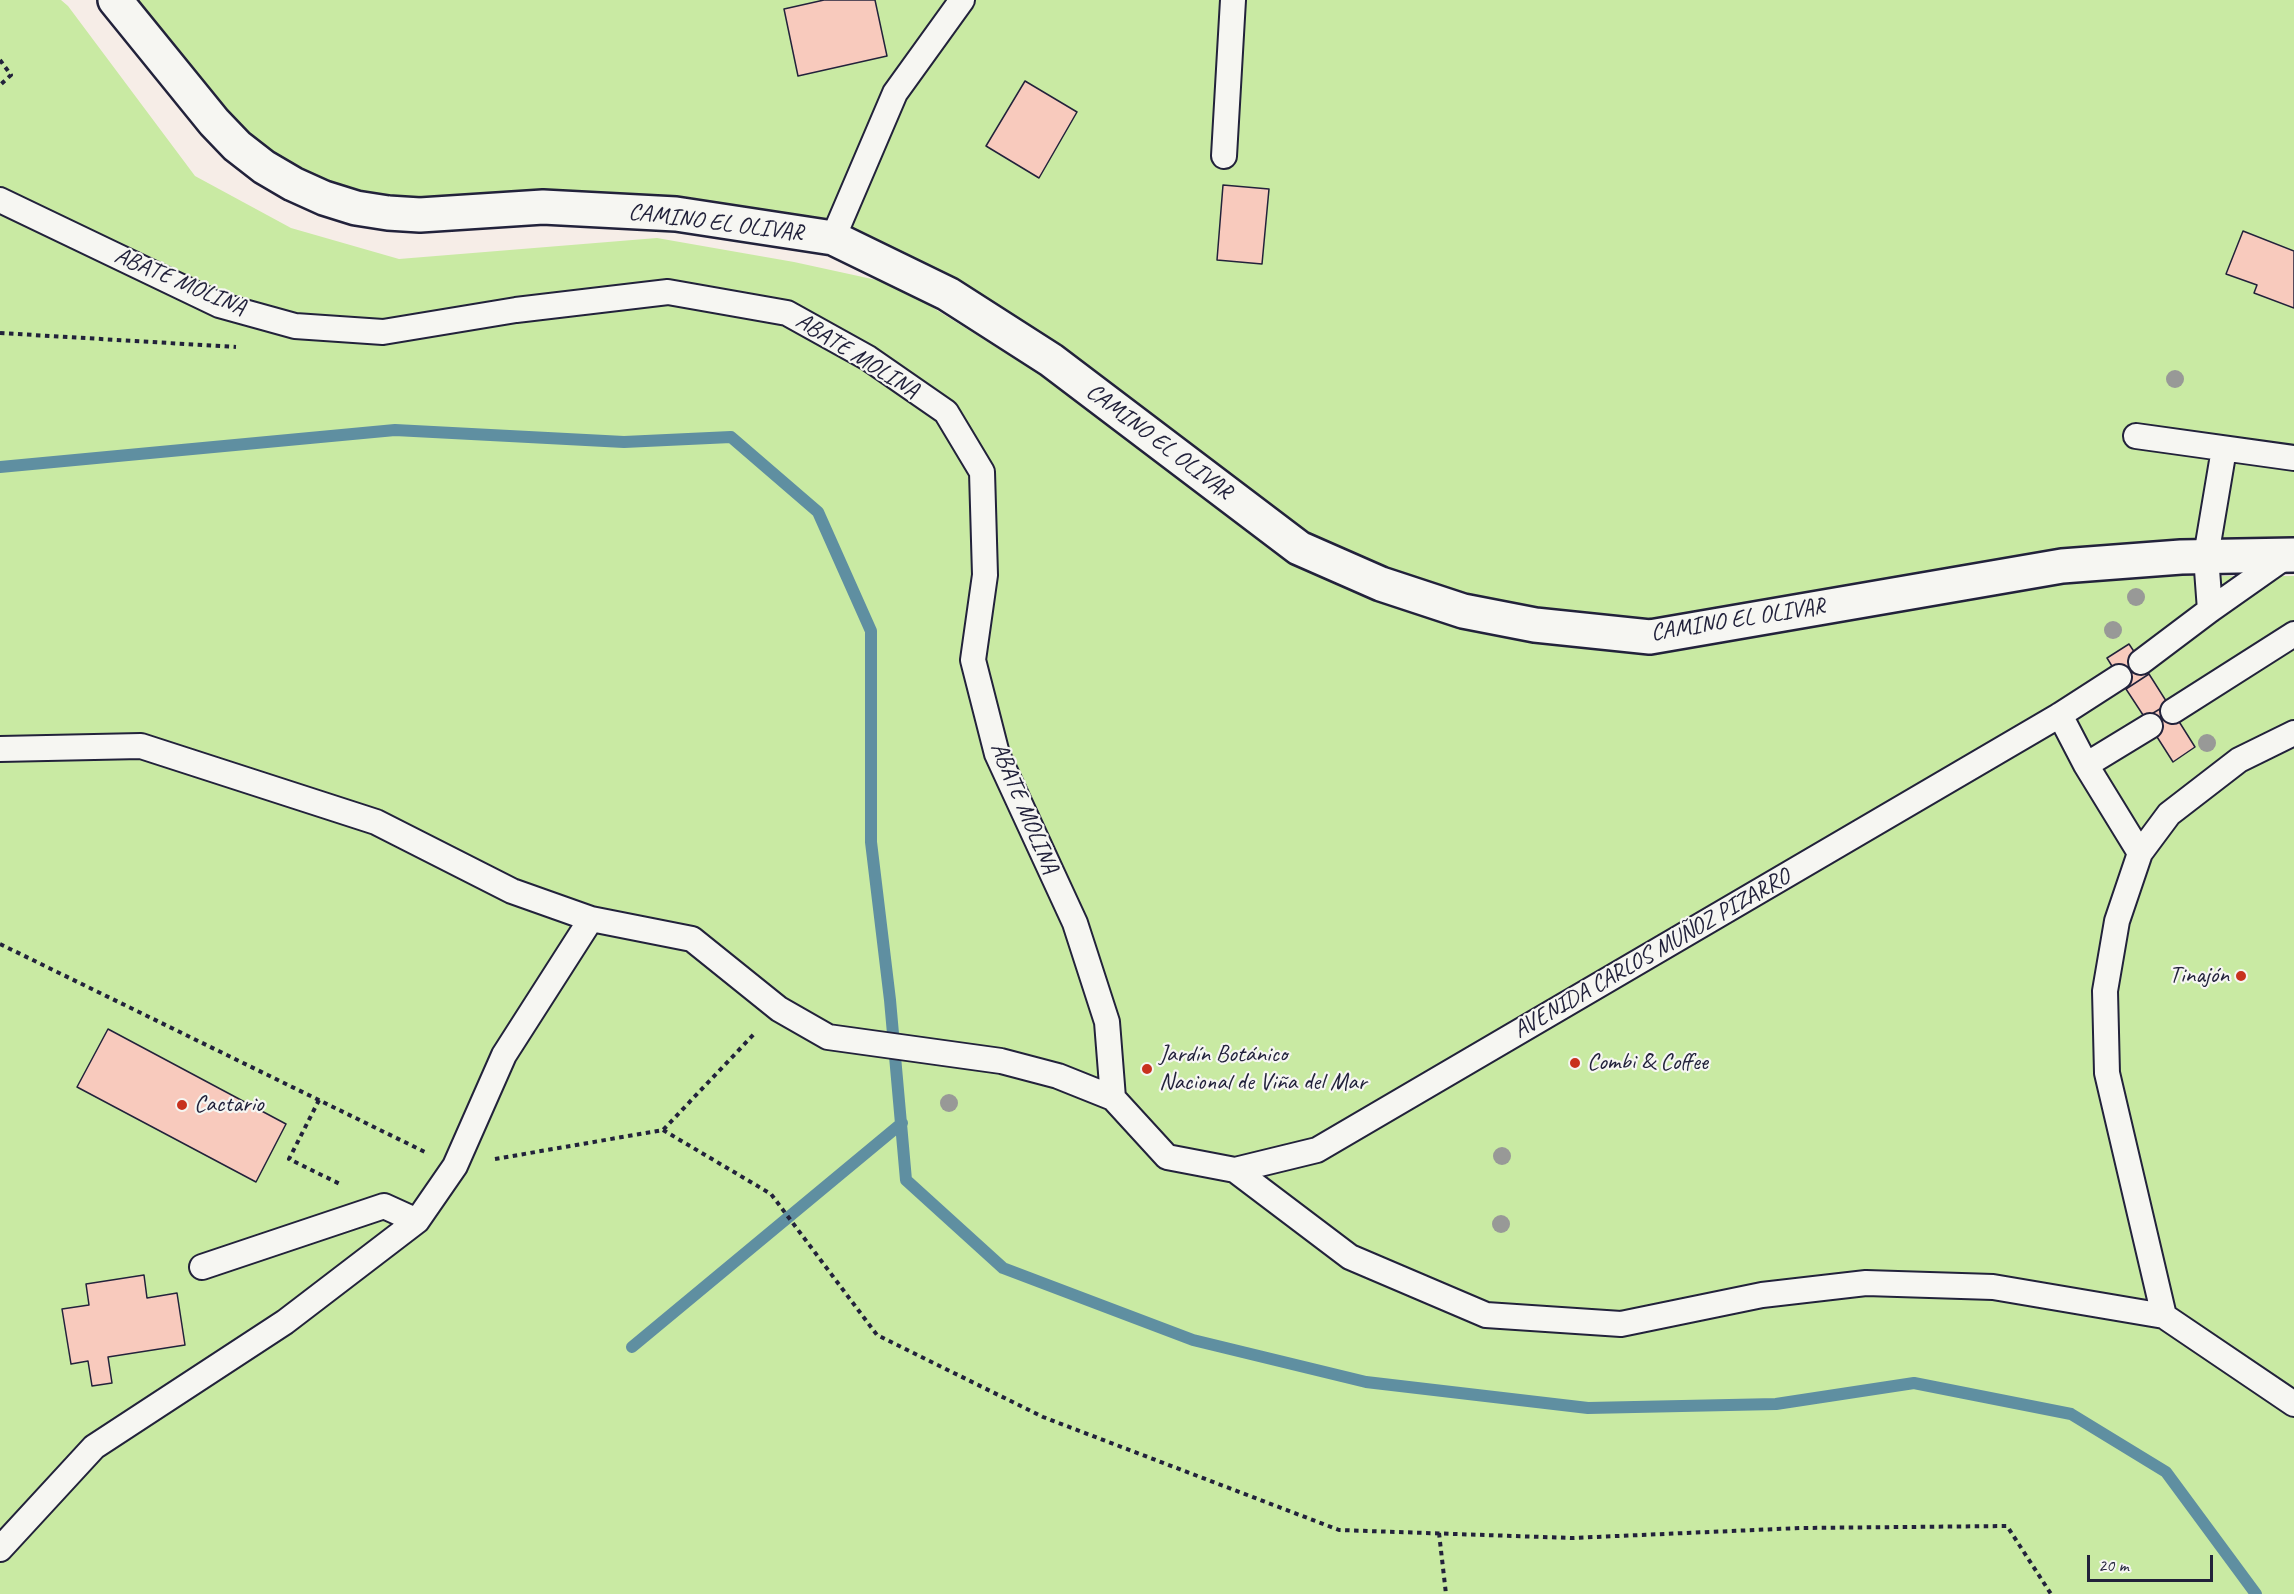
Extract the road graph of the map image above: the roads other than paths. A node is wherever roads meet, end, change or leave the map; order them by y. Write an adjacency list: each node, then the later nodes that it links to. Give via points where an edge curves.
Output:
1 (115, 0): 6 (main road, CAMINO EL OLIVAR, via 237,146 264,167 324,198 356,208 409,214 543,207 676,214)
2 (962, 0): 6 (lane, via 895,93)
3 (1233, 0): 4 (lane)
4 (1224, 156)
5 (0, 200): 24 (lane, ABATE MOLINA, via 219,305 294,326 383,332 516,310 668,292 787,313 868,358 946,412 982,472 985,575 973,660 997,754 1074,923 1107,1022)
6 (833, 238): 10 (main road, CAMINO EL OLIVAR, via 948,294 1051,360 1299,548 1381,584 1463,610 1535,625 1650,637 2062,566)
7 (2136, 436): 8 (lane)
8 (2224, 449): 9 (lane); 10 (lane)
9 (2294, 458)
10 (2206, 555): 11 (main road, CAMINO EL OLIVAR); 12 (lane)
11 (2291, 555): 12 (lane)
12 (2210, 610): 14 (lane)
13 (2294, 634): 16 (lane)
14 (2141, 662)
15 (2119, 677): 17 (lane, AVENIDA CARLOS MUÑOZ PIZARRO)
16 (2173, 711)
17 (2060, 715): 21 (lane); 25 (lane, AVENIDA CARLOS MUÑOZ PIZARRO, via 1317,1150)
18 (2150, 726): 21 (lane)
19 (2294, 733): 22 (lane, via 2239,760 2169,814)
20 (0, 749): 23 (lane, via 141,746 376,822 512,891)
21 (2086, 765): 22 (lane)
22 (2140, 853): 28 (lane, via 2117,921 2105,991 2107,1073)
23 (591, 919): 24 (lane, via 692,939 779,1009 828,1036 1001,1061 1058,1076); 26 (lane, via 504,1055 455,1166)
24 (1113, 1098): 25 (lane, via 1167,1157)
25 (1234, 1170): 28 (lane, via 1350,1257 1486,1315 1621,1324 1762,1295 1866,1283 1993,1287)
26 (417, 1221): 27 (lane, via 384,1206); 30 (lane, via 285,1322 94,1447)
27 (202, 1267)
28 (2164, 1316): 29 (lane)
29 (2294, 1404)
30 (0, 1549)

